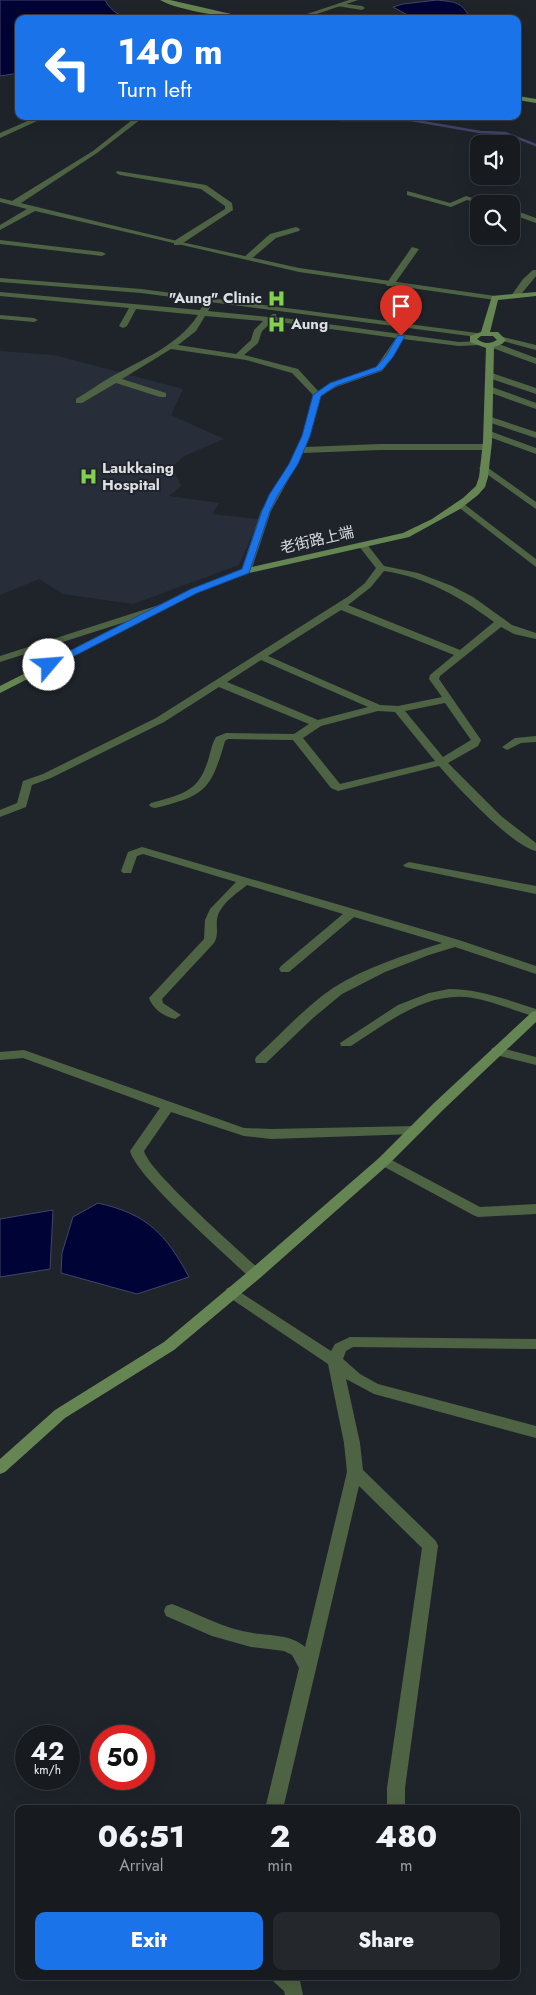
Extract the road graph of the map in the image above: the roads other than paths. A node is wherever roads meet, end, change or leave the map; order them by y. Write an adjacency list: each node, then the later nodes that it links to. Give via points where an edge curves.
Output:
1 (164, 0): 5 (main road)
2 (355, 0): 3 (street)
3 (339, 5): 4 (street); 6 (street)
4 (362, 8)
5 (230, 15)
6 (308, 15)
7 (521, 98): 8 (main road)
8 (536, 101)
9 (36, 120): 11 (street)
10 (137, 120): 16 (street, via 95,152)
11 (0, 136)
12 (120, 172): 23 (street, via 203,187 229,205 229,210)
13 (410, 193): 14 (street, via 451,205)
14 (470, 199)
15 (0, 200): 16 (street)
16 (15, 203): 17 (street)
17 (34, 208): 20 (street); 23 (street)
18 (520, 215): 19 (street)
19 (536, 221)
20 (0, 228)
21 (296, 229): 26 (street, via 273,236)
22 (0, 242): 25 (street)
23 (177, 243): 26 (street)
24 (414, 250): 29 (street)
25 (102, 254)
26 (247, 258): 29 (street, via 299,270)
27 (536, 272): 32 (street)
28 (0, 280): 34 (street)
29 (390, 284): 33 (street)
30 (0, 294): 36 (street)
31 (536, 294): 32 (main road)
32 (515, 296): 33 (main road)
33 (496, 298): 44 (main road)
34 (210, 299): 37 (street); 38 (street)
35 (134, 306): 36 (street); 38 (street); 42 (street)
36 (16, 307): 39 (street); 41 (street)
37 (282, 311): 40 (street); 44 (street)
38 (203, 312): 40 (street); 46 (street, via 193,329)
39 (0, 317)
40 (269, 319): 43 (street); 49 (street, via 258,330 255,341)
41 (34, 320)
42 (122, 326)
43 (401, 336): 44 (street, via 459,344); 56 (street, via 379,368 333,385)
44 (480, 337): 45 (main road, via 495,334); 47 (main road)
45 (502, 338): 47 (main road, via 501,342); 48 (street)
46 (169, 346): 49 (street); 52 (street)
47 (491, 346): 50 (street); 51 (main road, 老街路上端)
48 (536, 348)
49 (236, 357): 56 (street, via 295,371)
50 (536, 361)
51 (489, 375): 53 (main road, 老街路上端); 54 (street)
52 (113, 379): 55 (street); 57 (street)
53 (489, 389): 58 (street); 59 (main road, 老街路上端)
54 (536, 391)
55 (163, 395)
56 (317, 395): 63 (street)
57 (79, 400)
58 (536, 406)
59 (488, 419): 60 (main road, 老街路上端); 61 (street)
60 (488, 433): 62 (main road, 老街路上端); 64 (street)
61 (536, 435)
62 (487, 447): 63 (street); 65 (main road, 老街路上端)
63 (300, 450): 71 (street, via 266,511)
64 (536, 451)
65 (484, 468): 66 (main road, 老街路上端, via 480,486); 67 (street)
66 (460, 504): 68 (main road, 老街路上端, via 406,535); 69 (street)
67 (536, 506)
68 (363, 545): 70 (street); 71 (main road, 老街路上端)
69 (536, 564)
70 (381, 568): 73 (street, via 368,585); 74 (street, via 394,569 446,588 468,599)
71 (246, 571): 72 (main road, 老街路上端)
72 (165, 606): 78 (street); 80 (main road, 老街路上端)
73 (341, 606): 76 (street); 77 (street)
74 (500, 623): 75 (street); 76 (street)
75 (536, 636)
76 (461, 654): 81 (street, via 435,674 434,679)
77 (260, 656): 79 (street); 82 (street)
78 (0, 659)
79 (219, 683): 84 (street); 90 (street, via 160,720 27,783 22,805)
80 (0, 690)
81 (448, 699): 83 (street); 88 (street, via 476,740)
82 (378, 708): 83 (street); 84 (street)
83 (398, 709): 88 (street)
84 (317, 724): 85 (street)
85 (296, 737): 88 (street, via 338,788); 89 (street, via 226,736 220,739 209,775 199,790)
86 (536, 740): 87 (street, via 519,740)
87 (507, 747)
88 (440, 763): 91 (street, via 482,807)
89 (155, 805)
90 (0, 814)
91 (533, 844)
92 (410, 865): 95 (street)
93 (127, 871): 94 (street, via 132,854 142,850)
94 (245, 880): 96 (street); 101 (street, via 215,908 210,940 155,998 158,1005)
95 (536, 890)
96 (351, 913): 97 (street); 98 (street)
97 (455, 943): 99 (street); 105 (street, via 405,959 337,992)
98 (285, 969)
99 (536, 970)
100 (536, 1014): 102 (street, via 466,993 444,994 410,1004); 103 (main road)
101 (175, 1015)
102 (346, 1043)
103 (497, 1051): 106 (street); 108 (main road)
104 (0, 1056): 107 (street, via 24,1054)
105 (261, 1060)
106 (536, 1061)
107 (169, 1106): 108 (street, via 244,1132); 111 (street, via 137,1151 139,1160)
108 (415, 1130): 109 (main road)
109 (384, 1161): 110 (street, via 478,1212); 111 (main road)
110 (536, 1209)
111 (255, 1274): 112 (main road)
112 (232, 1292): 114 (street); 116 (main road, via 169,1346 60,1414)
113 (536, 1344): 114 (street, via 350,1342 340,1348)
114 (335, 1361): 115 (street, via 355,1378 374,1388); 117 (street)
115 (536, 1432)
116 (0, 1468)
117 (355, 1472): 119 (street); 121 (street, via 430,1546)
118 (172, 1611): 119 (street, via 212,1629 251,1640 287,1644 298,1650)
119 (308, 1668): 120 (street)
120 (275, 1805)
121 (396, 1805)
122 (286, 1980): 123 (street, via 293,1987)
123 (294, 1995)

